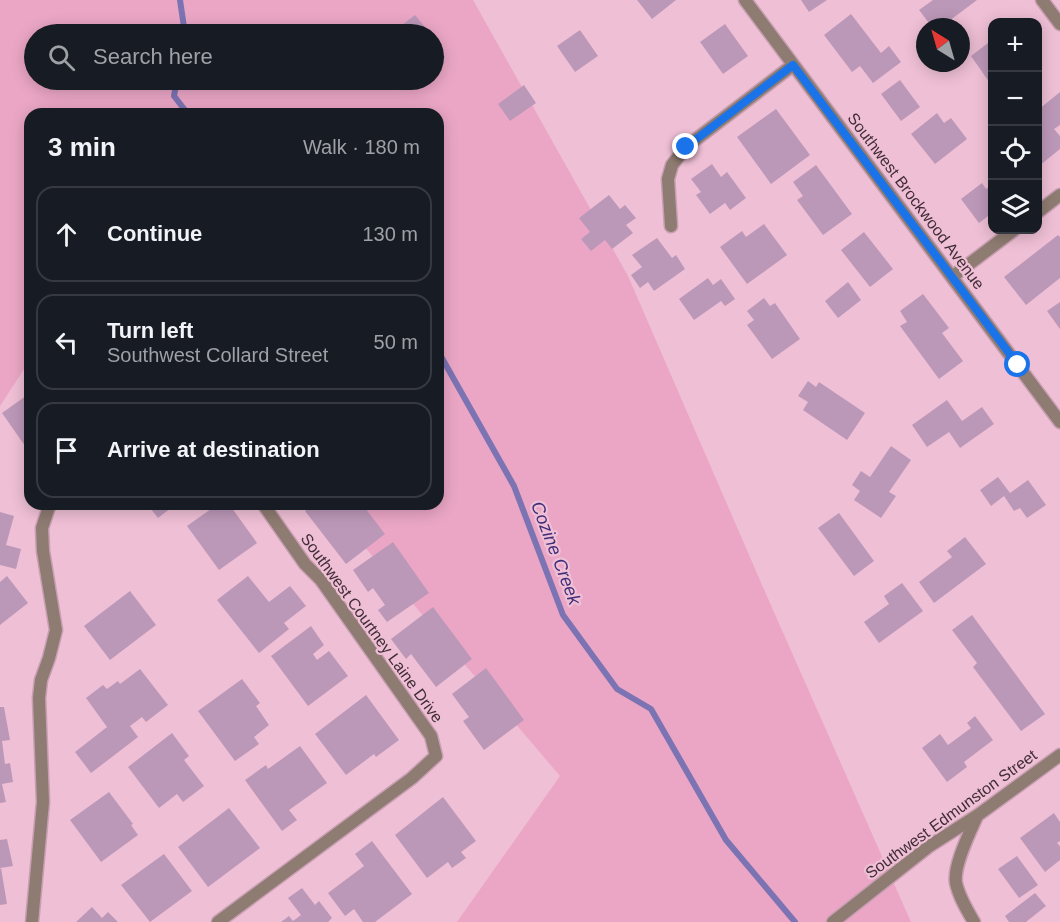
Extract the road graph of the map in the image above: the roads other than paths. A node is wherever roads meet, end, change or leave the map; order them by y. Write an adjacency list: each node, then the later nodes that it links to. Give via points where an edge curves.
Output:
1 (745, 0): 4 (street, Southwest Brockwood Avenue)
2 (1042, 0): 3 (street)
3 (1060, 24)
4 (793, 65): 7 (street, via 686,147 672,165 668,179); 9 (street, Southwest Brockwood Avenue)
5 (1060, 195): 6 (street)
6 (1042, 209)
7 (671, 226)
8 (1009, 234): 9 (street)
9 (952, 277): 10 (street, Southwest Brockwood Avenue)
10 (1060, 422)
11 (48, 510): 15 (street, via 42,528 56,630 39,698 43,802)
12 (266, 510): 16 (street, Southwest Courtney Laine Drive, via 431,736 436,756)
13 (1060, 754): 14 (street, Southwest Edmunston Street)
14 (978, 815): 17 (street, Southwest Edmunston Street, via 928,847); 18 (street, via 964,843 956,881)
15 (32, 922)
16 (218, 922)
17 (833, 922)
18 (974, 922)

